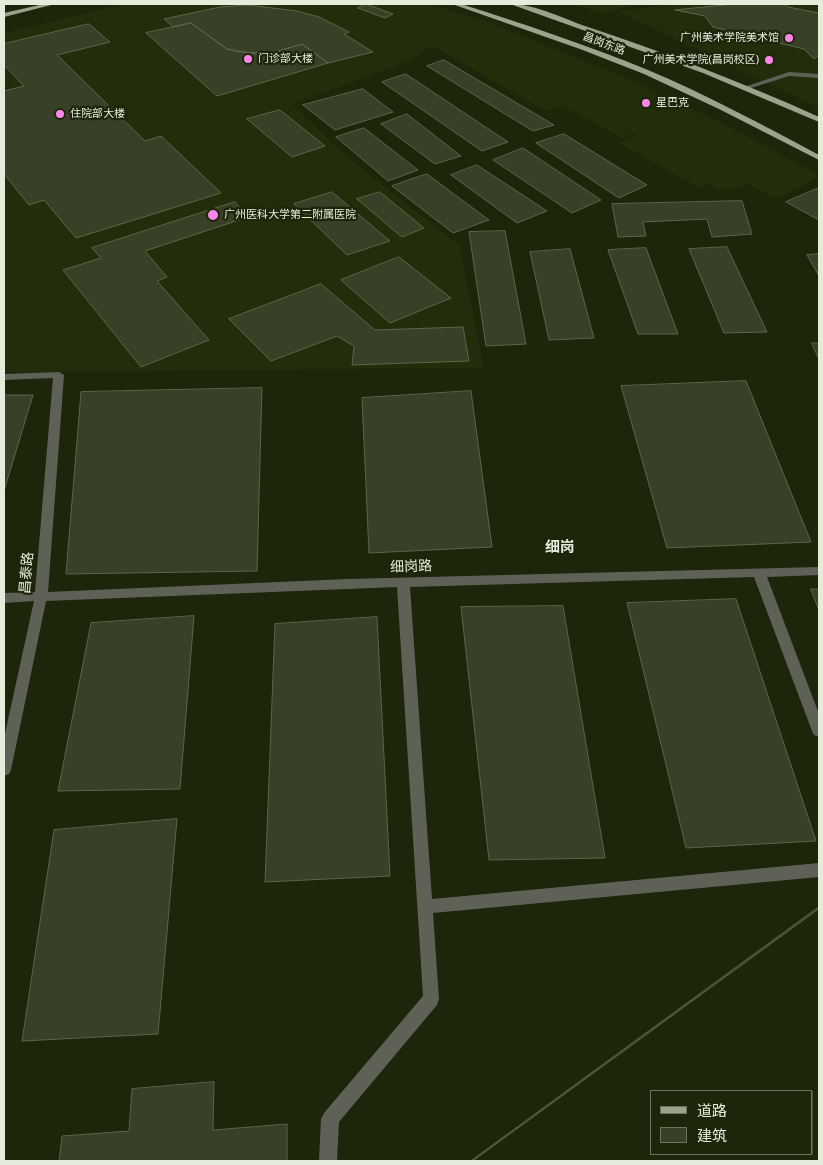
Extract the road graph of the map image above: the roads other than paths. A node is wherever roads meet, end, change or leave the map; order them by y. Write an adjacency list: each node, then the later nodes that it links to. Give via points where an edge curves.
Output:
1 (52, 4): 4 (main road)
2 (455, 4): 8 (main road, 昌岗东路, via 628,65 707,99)
3 (513, 4): 6 (main road, 昌岗东路, via 668,56)
4 (4, 15)
5 (819, 76): 6 (street, via 790,74)
6 (748, 87): 7 (main road, 昌岗东路)
7 (819, 120)
8 (819, 158)
9 (4, 377): 13 (street, 昌泰路, via 58,375)
10 (819, 571): 11 (street, 细岗路)
11 (759, 573): 12 (street, 细岗路); 15 (street)
12 (403, 583): 13 (street, 细岗路); 18 (street)
13 (41, 597): 14 (street, 细岗路); 16 (street, 昌泰路)
14 (4, 598)
15 (819, 730)
16 (4, 770)
17 (819, 870): 18 (street)
18 (425, 908): 19 (street, via 431,999 330,1119)
19 (328, 1161)

